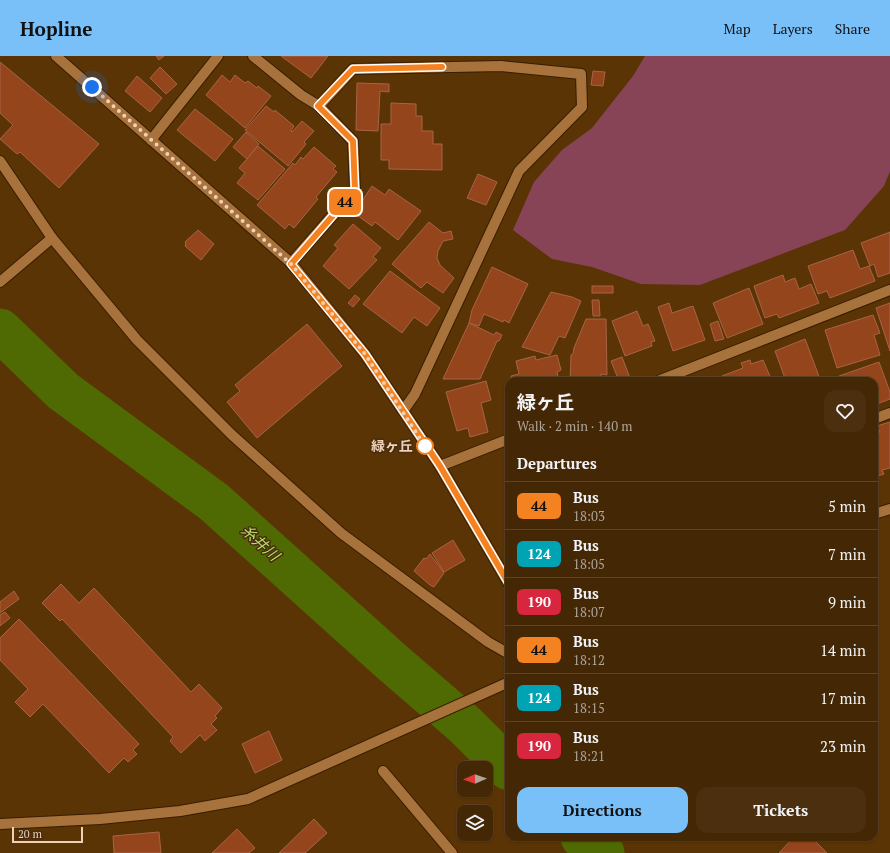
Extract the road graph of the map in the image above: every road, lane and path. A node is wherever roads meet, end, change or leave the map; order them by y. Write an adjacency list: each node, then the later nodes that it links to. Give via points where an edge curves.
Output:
1 (56, 56): 5 (street)
2 (218, 56): 5 (street)
3 (253, 56): 4 (street)
4 (318, 106): 8 (street, via 353,141 355,190); 12 (street, via 353,69 501,66 581,74 582,107 519,171 415,394)
5 (151, 140): 8 (street)
6 (0, 161): 7 (street)
7 (52, 238): 9 (street); 20 (street, via 137,340 232,435 341,533 488,642)
8 (291, 264): 12 (street, via 365,354)
9 (0, 282)
10 (890, 290): 11 (street)
11 (668, 377)
12 (403, 411): 16 (street)
13 (890, 413): 14 (street)
14 (878, 418)
15 (505, 441): 16 (street)
16 (440, 466): 19 (street)
17 (890, 509): 18 (street)
18 (878, 513)
19 (505, 577)
20 (505, 652)
21 (505, 684): 23 (street, via 248,799 180,811 100,819)
22 (383, 771): 24 (street)
23 (0, 824)
24 (452, 853)

